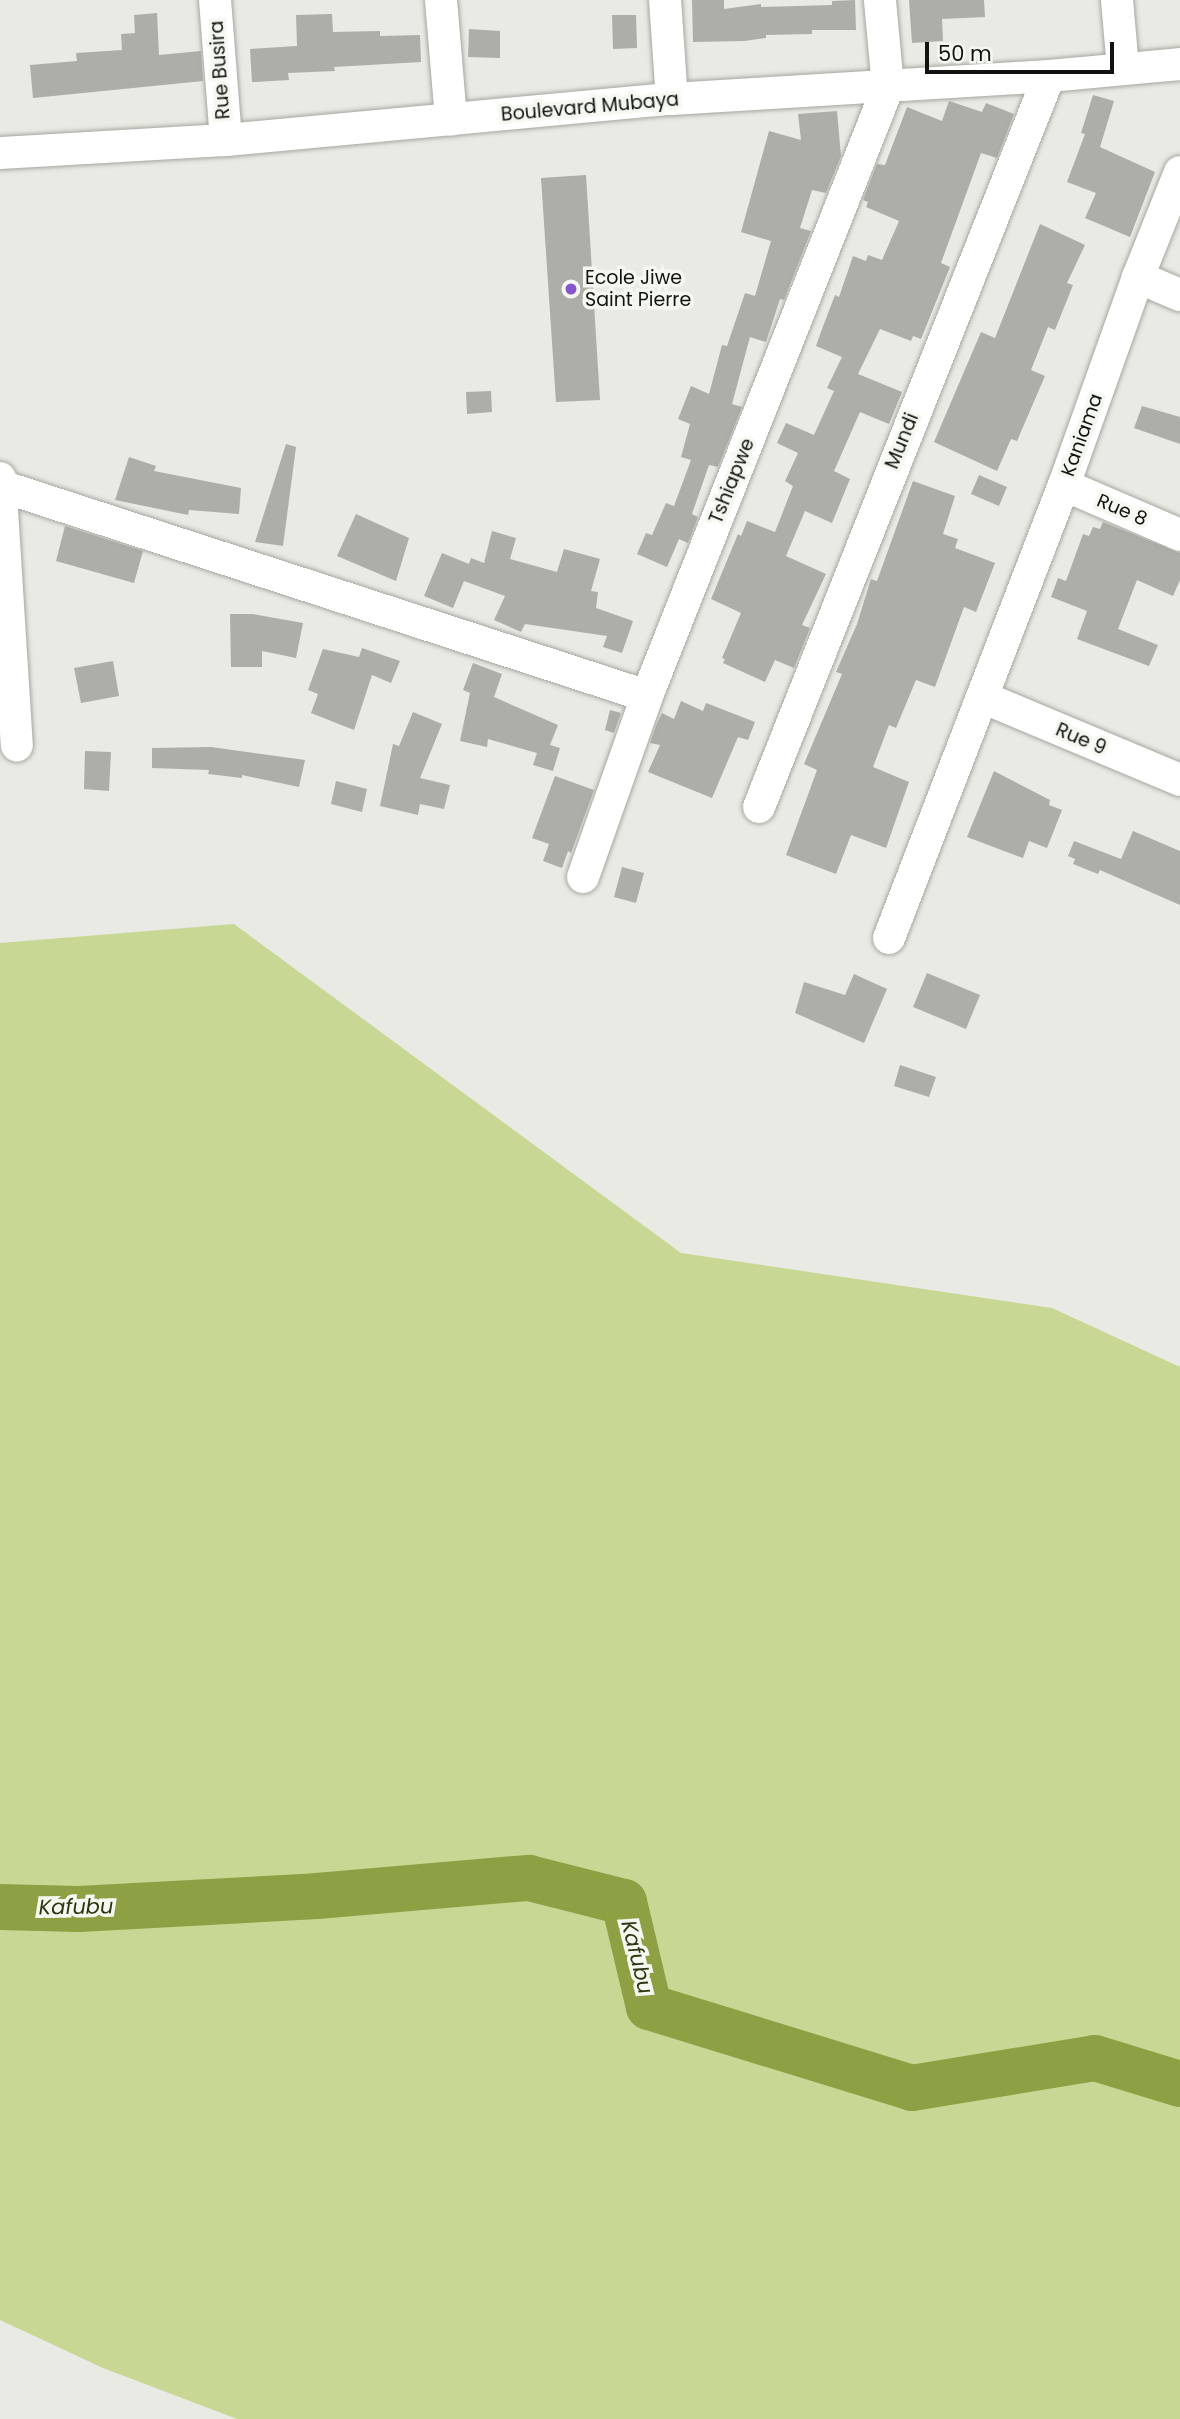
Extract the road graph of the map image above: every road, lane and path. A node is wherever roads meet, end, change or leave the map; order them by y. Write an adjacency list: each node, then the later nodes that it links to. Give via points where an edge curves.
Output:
1 (215, 0): 12 (street, Rue Busira)
2 (441, 0): 11 (street)
3 (666, 0): 10 (street)
4 (880, 0): 9 (street)
5 (1117, 0): 7 (street)
6 (1180, 64): 7 (street, Boulevard Mubaya)
7 (1123, 68): 8 (street, Boulevard Mubaya)
8 (1048, 76): 9 (street, Boulevard Mubaya); 25 (street, Mundi)
9 (888, 87): 10 (street, Boulevard Mubaya); 21 (street, Tshiapwe)
10 (672, 99): 11 (street, Boulevard Mubaya)
11 (451, 120): 12 (street, Boulevard Mubaya)
12 (226, 140): 13 (street, Boulevard Mubaya)
13 (0, 153)
14 (1180, 172): 15 (street, Kaniama)
15 (1138, 278): 16 (street); 18 (street, Kaniama)
16 (1180, 295)
17 (0, 478): 19 (street)
18 (1064, 485): 20 (street, Rue 8); 22 (street, Kaniama)
19 (1, 486): 21 (street); 23 (street)
20 (1180, 535)
21 (647, 696): 26 (street, Tshiapwe)
22 (982, 697): 24 (street, Rue 9); 27 (street, Kaniama)
23 (17, 745)
24 (1180, 780)
25 (759, 807)
26 (583, 877)
27 (889, 938)

